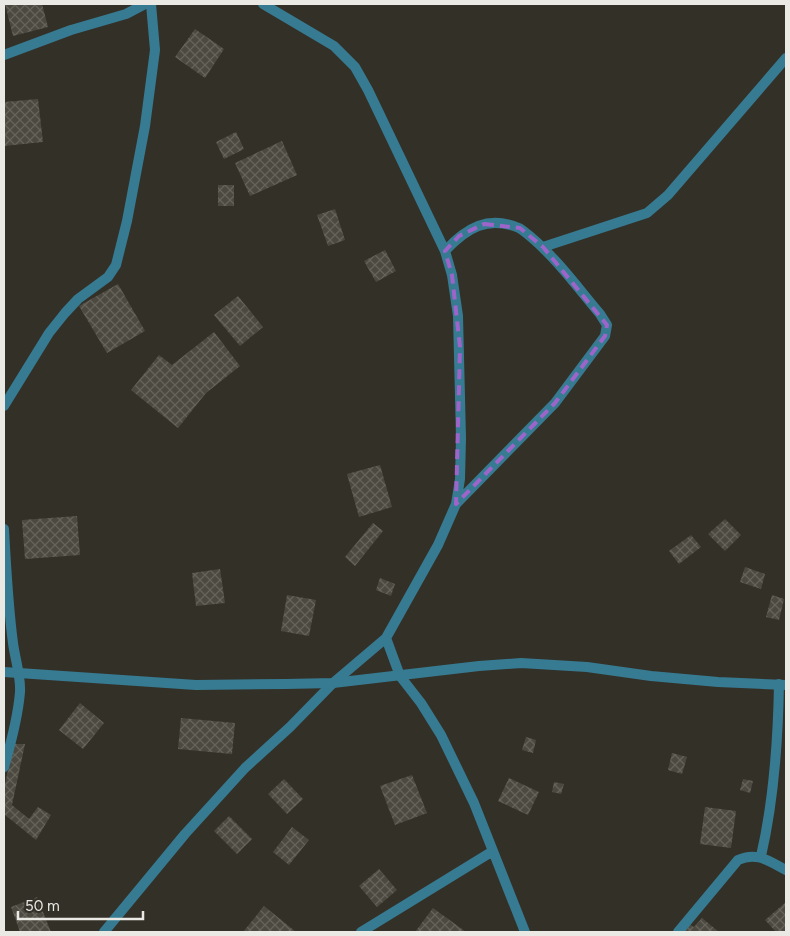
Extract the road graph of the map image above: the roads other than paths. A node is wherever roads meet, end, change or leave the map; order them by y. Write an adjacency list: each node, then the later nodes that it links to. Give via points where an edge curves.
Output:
1 (145, 4): 4 (street, via 126,14)
2 (151, 4): 8 (street, via 155,50 145,126 116,265 108,277 64,313)
3 (263, 4): 7 (street, via 334,46 355,67)
4 (4, 55)
5 (786, 58): 6 (street, via 668,195 647,213)
6 (543, 247): 7 (street, via 520,228 484,224 468,229); 9 (street, via 600,314 607,325 605,336 555,403)
7 (445, 251): 9 (street, via 452,275 460,347 460,479)
8 (4, 406)
9 (456, 504): 12 (street, via 438,545)
10 (4, 529): 13 (street)
11 (4, 636): 13 (street)
12 (386, 638): 16 (street); 17 (street)
13 (13, 644): 15 (street)
14 (4, 672): 15 (street)
15 (19, 672): 17 (street, via 196,685); 19 (street, via 20,692)
16 (400, 676): 17 (street); 18 (street, via 521,663); 20 (street, via 441,735)
17 (333, 683): 23 (street, via 245,768)
18 (783, 685): 21 (street, via 768,823)
19 (4, 767)
20 (493, 851): 24 (street); 25 (street)
21 (761, 856): 22 (street); 26 (street, via 746,856 738,860)
22 (786, 870)
23 (104, 932)
24 (361, 932)
25 (525, 932)
26 (678, 932)

